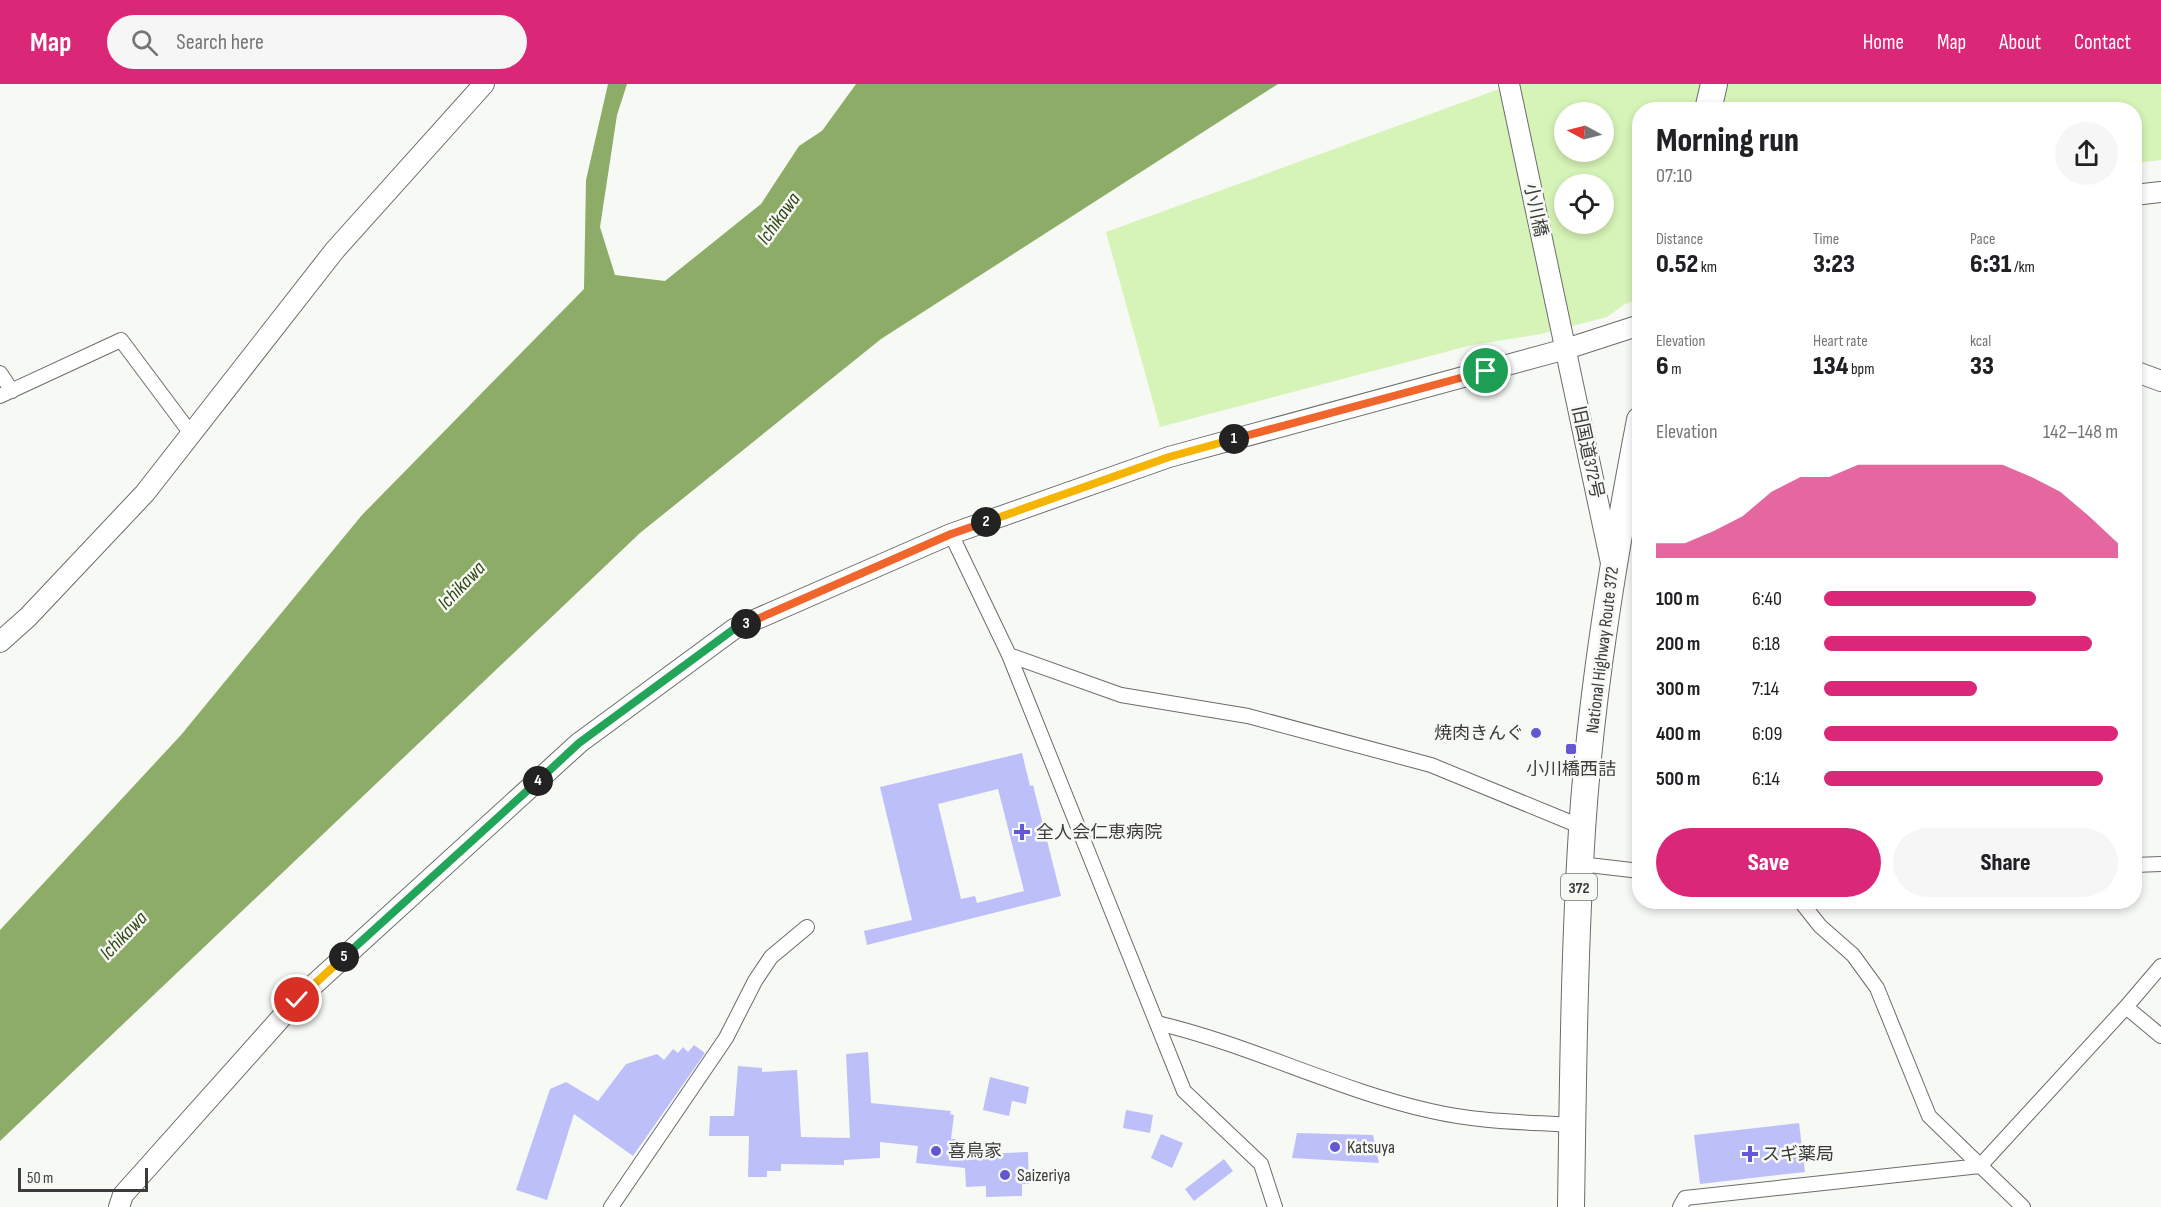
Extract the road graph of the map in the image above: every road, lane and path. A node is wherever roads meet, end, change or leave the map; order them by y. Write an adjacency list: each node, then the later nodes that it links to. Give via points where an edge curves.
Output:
1 (484, 84): 13 (street, via 335,250)
2 (1509, 84): 8 (street, 小川橋)
3 (1714, 84): 4 (highway)
4 (1710, 102)
5 (2161, 192): 6 (street)
6 (2142, 194)
7 (1632, 327): 8 (street)
8 (1564, 343): 15 (street, via 1169,457); 16 (street, 旧国道372号)
9 (0, 373): 12 (street)
10 (2142, 374): 11 (street)
11 (2161, 381)
12 (6, 394): 13 (street, via 121,340)
13 (192, 435): 17 (street, via 145,493)
14 (1632, 463): 16 (highway, National Highway Route 372 / 372)
15 (951, 534): 18 (street); 32 (street, via 734,629 579,743 297,1000 123,1195)
16 (1612, 569): 19 (highway, National Highway Route 372 / 372)
17 (0, 642)
18 (1009, 655): 19 (street, via 1121,695 1248,716 1431,765); 28 (street)
19 (1582, 827): 20 (highway, National Highway Route 372 / 372)
20 (1580, 864): 23 (street); 30 (highway, National Highway Route 372 / 372)
21 (2161, 864): 22 (street)
22 (2142, 865)
23 (1632, 870)
24 (1807, 909): 31 (street, via 1853,955 1876,988 1929,1116)
25 (807, 927): 33 (street, via 771,957 726,1038)
26 (2161, 966): 27 (street)
27 (2126, 1007): 29 (street); 31 (street)
28 (1157, 1023): 30 (street, via 1201,1033 1335,1083 1431,1111 1486,1121); 34 (street, via 1184,1091 1261,1164)
29 (2161, 1036)
30 (1572, 1125): 35 (highway, National Highway Route 372 / 372)
31 (1980, 1166): 36 (street, via 1685,1198); 37 (street)
32 (119, 1207)
33 (611, 1207)
34 (1275, 1207)
35 (1571, 1207)
36 (1680, 1207)
37 (2023, 1207)

